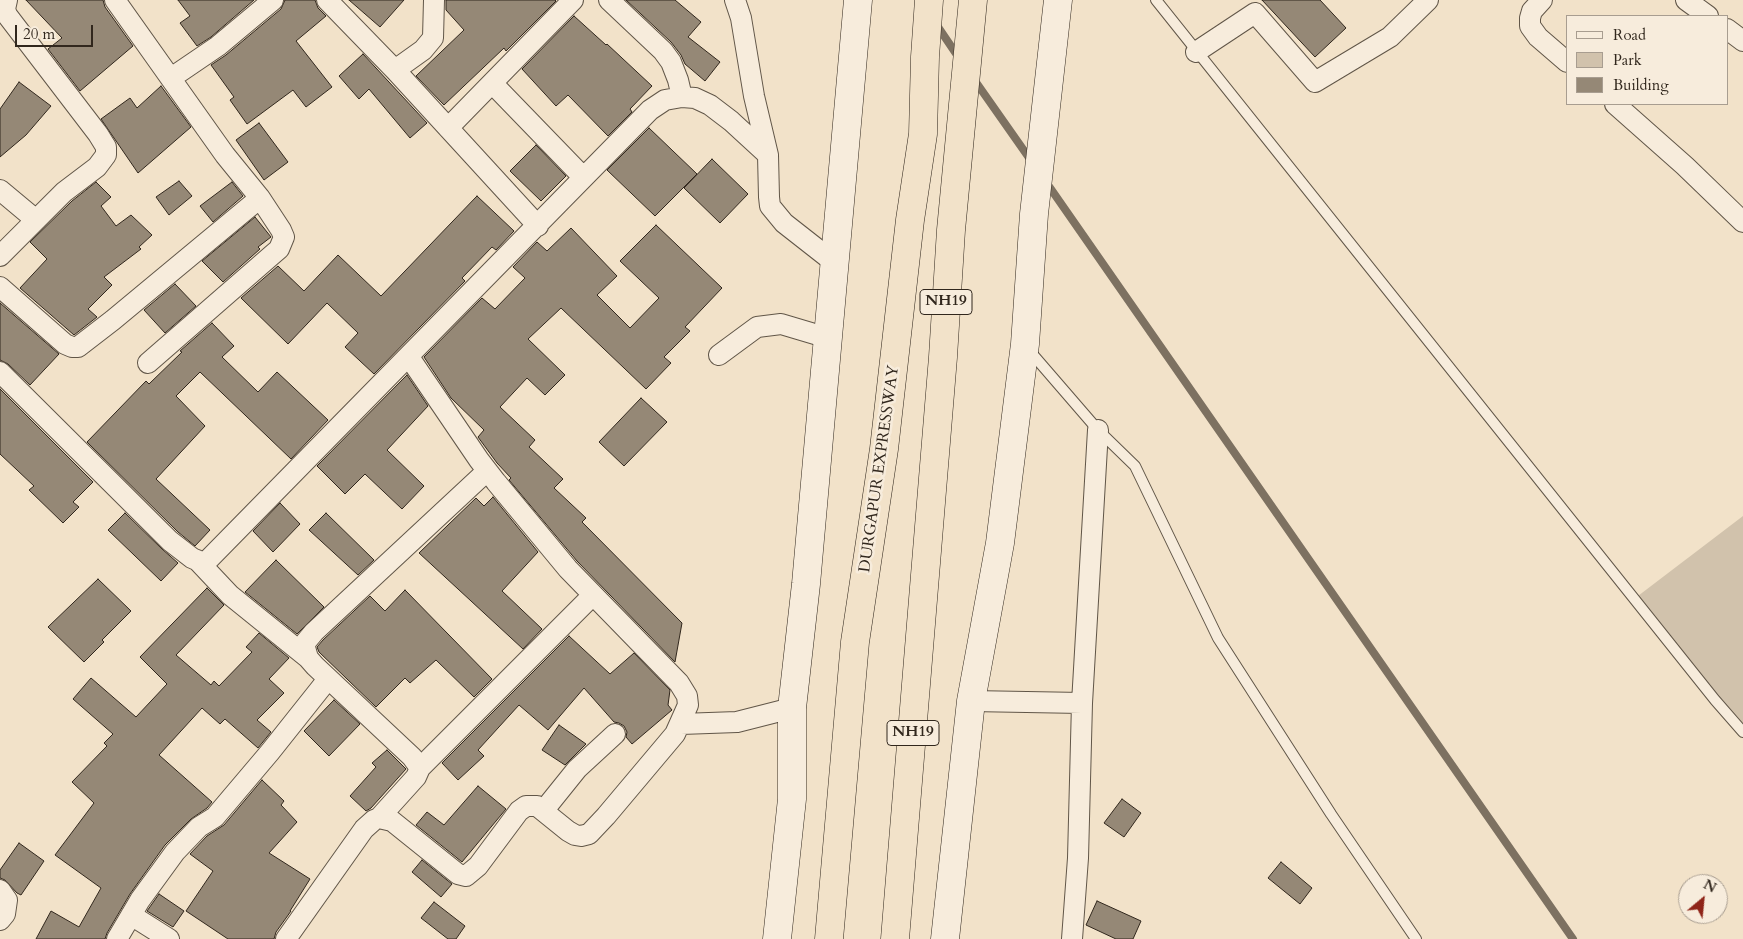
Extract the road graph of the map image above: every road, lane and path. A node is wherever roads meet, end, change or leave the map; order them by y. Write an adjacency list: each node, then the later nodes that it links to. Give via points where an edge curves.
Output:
1 (115, 0): 23 (street)
2 (273, 0): 23 (street, via 218,46)
3 (327, 0): 22 (street)
4 (434, 0): 22 (street, via 433,38 423,50)
5 (573, 0): 24 (street)
6 (609, 0): 25 (street, via 663,51 671,62)
7 (735, 0): 28 (street)
8 (929, 0): 66 (highway, DURGAPUR EXPRESSWAY / NH19, via 923,134 884,449 855,642)
9 (973, 0): 67 (highway, NH19, via 951,230)
10 (1058, 0): 39 (street, via 1034,214)
11 (1156, 0): 20 (lane)
12 (1428, 0): 20 (street, via 1390,37 1315,82 1255,13)
13 (1542, 0): 21 (street, via 1532,11 1530,26)
14 (1686, 0): 17 (street)
15 (4, 1): 32 (street, via 7,15 106,147 106,155 97,167 72,185)
16 (858, 2): 36 (street)
17 (1707, 15)
18 (1728, 30): 19 (street)
19 (1743, 41)
20 (1196, 52): 54 (lane)
21 (1566, 61)
22 (395, 70): 27 (street)
23 (171, 78): 31 (street)
24 (492, 83): 27 (street); 29 (street)
25 (682, 98): 28 (street, via 695,98 710,105); 29 (street, via 665,100 650,110)
26 (1615, 105): 33 (street, via 1686,166)
27 (448, 128): 34 (street)
28 (768, 155): 36 (street, via 770,206 784,223)
29 (583, 177): 34 (street)
30 (0, 190): 32 (street)
31 (260, 198): 37 (street, via 78,347 65,344); 42 (street, via 284,237 278,249)
32 (36, 220): 35 (street)
33 (1743, 222)
34 (538, 226): 41 (street)
35 (0, 256)
36 (835, 263): 38 (street)
37 (0, 287)
38 (828, 338): 40 (street, via 781,324 757,327); 52 (street)
39 (1024, 344): 44 (lane); 50 (street, via 1000,543)
40 (719, 355)
41 (409, 357): 45 (street); 46 (street, via 207,561)
42 (148, 363)
43 (0, 372): 46 (street, via 170,541)
44 (1098, 430): 51 (street); 70 (lane, via 1135,466 1218,638)
45 (486, 471): 47 (street); 48 (street, via 314,632 304,644)
46 (197, 560): 48 (street, via 230,594)
47 (593, 595): 53 (street, via 682,688 688,705); 56 (street)
48 (308, 658): 49 (street)
49 (328, 678): 56 (street); 60 (street, via 215,818 199,827 175,852)
50 (972, 701): 51 (street); 68 (street)
51 (1082, 703): 69 (street, via 1078,858)
52 (792, 708): 53 (street, via 737,722); 65 (street, via 792,800)
53 (681, 724): 57 (street, via 676,734 588,834 575,835)
54 (1743, 732)
55 (615, 734): 57 (street, via 577,770)
56 (420, 768): 58 (street, via 416,777)
57 (544, 810): 58 (street, via 531,805 519,811 478,866 466,876 458,874 398,824)
58 (379, 818): 64 (street, via 364,828)
59 (0, 890): 61 (street, via 7,900 5,914)
60 (131, 915): 62 (street); 63 (street)
61 (0, 920)
62 (117, 939)
63 (169, 939)
64 (286, 939)
65 (777, 939)
66 (829, 939)
67 (895, 939)
68 (945, 939)
69 (1072, 939)
70 (1416, 939)

